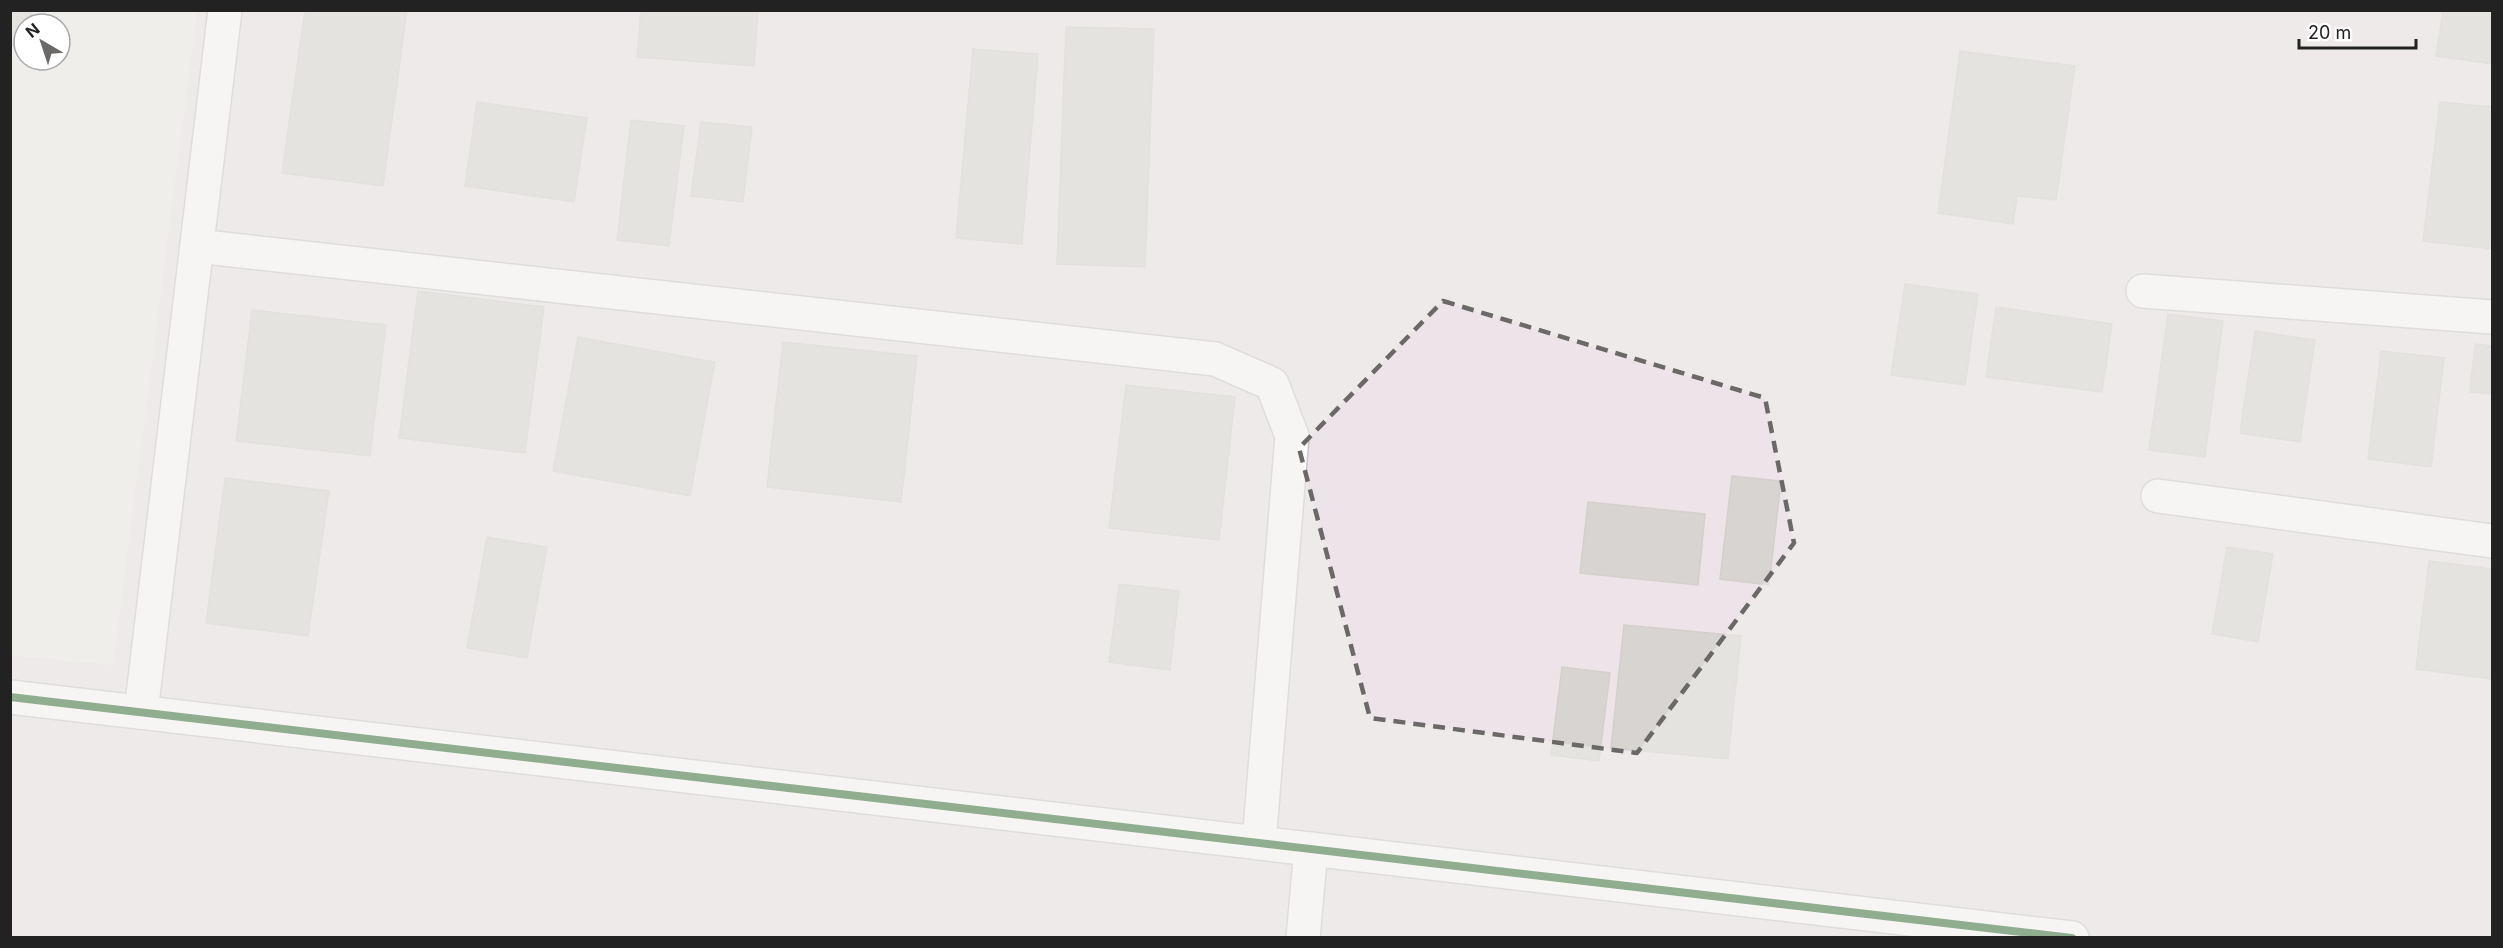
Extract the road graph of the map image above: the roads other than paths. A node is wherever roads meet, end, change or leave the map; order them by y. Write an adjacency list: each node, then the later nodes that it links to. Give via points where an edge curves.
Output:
1 (225, 10): 2 (street)
2 (197, 246): 8 (street); 9 (street, via 1215,359 1272,384 1292,436)
3 (2143, 291): 4 (street)
4 (2493, 317)
5 (2158, 496): 6 (street)
6 (2493, 541)
7 (10, 697): 8 (street)
8 (141, 712): 9 (street)
9 (1259, 843): 10 (street)
10 (1311, 849): 11 (street); 12 (street)
11 (2059, 937)
12 (1303, 938)

